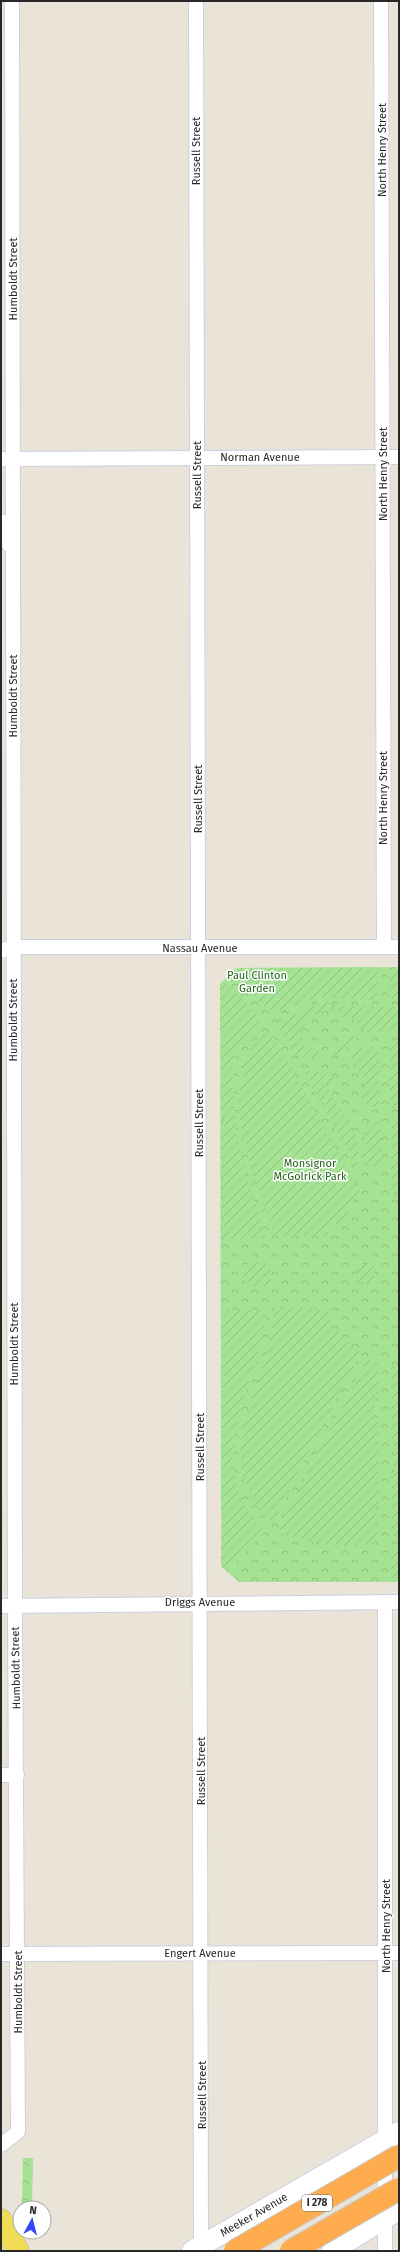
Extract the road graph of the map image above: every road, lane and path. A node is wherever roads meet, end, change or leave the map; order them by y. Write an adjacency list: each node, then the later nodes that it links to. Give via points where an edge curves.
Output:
1 (12, 1): 7 (street, Humboldt Street)
2 (196, 1): 4 (street, Russell Street)
3 (381, 1): 5 (street, North Henry Street)
4 (197, 457): 5 (street, Norman Avenue); 7 (street, Norman Avenue); 12 (street, Russell Street)
5 (383, 457): 6 (street, Norman Avenue); 10 (street, North Henry Street)
6 (399, 457)
7 (7, 459): 9 (street, Humboldt Street)
8 (1, 521): 9 (street, Humboldt Street)
9 (13, 557): 13 (street, Humboldt Street)
10 (384, 947): 11 (street, Nassau Avenue); 12 (street, Nassau Avenue)
11 (399, 947)
12 (199, 948): 13 (street, Nassau Avenue); 14 (street, Russell Street)
13 (7, 949): 17 (street, Humboldt Street)
14 (200, 1602): 15 (street, Driggs Avenue); 17 (street, Driggs Avenue); 20 (street, Russell Street)
15 (385, 1602): 16 (street, Driggs Avenue); 21 (street, North Henry Street)
16 (399, 1602)
17 (8, 1605): 19 (street, Humboldt Street)
18 (1, 1775): 19 (street)
19 (17, 1775): 23 (street, Humboldt Street)
20 (202, 1953): 21 (street, Engert Avenue); 23 (street, Engert Avenue); 30 (street, Russell Street)
21 (392, 1953): 24 (street, North Henry Street)
22 (1, 1954): 23 (street, Engert Avenue)
23 (18, 1954): 25 (street, Humboldt Street, via 18,2132)
24 (392, 2135): 28 (street, North Henry Street); 30 (main road, Meeker Avenue)
25 (1, 2145)
26 (399, 2156): 32 (highway, I 278, bridge)
27 (399, 2189): 33 (highway, I 278, bridge)
28 (392, 2215): 34 (main road); 35 (street, North Henry Street)
29 (1, 2220): 31 (main road)
30 (197, 2248)
31 (18, 2251)
32 (235, 2251)
33 (291, 2251)
34 (332, 2251)
35 (385, 2251)

